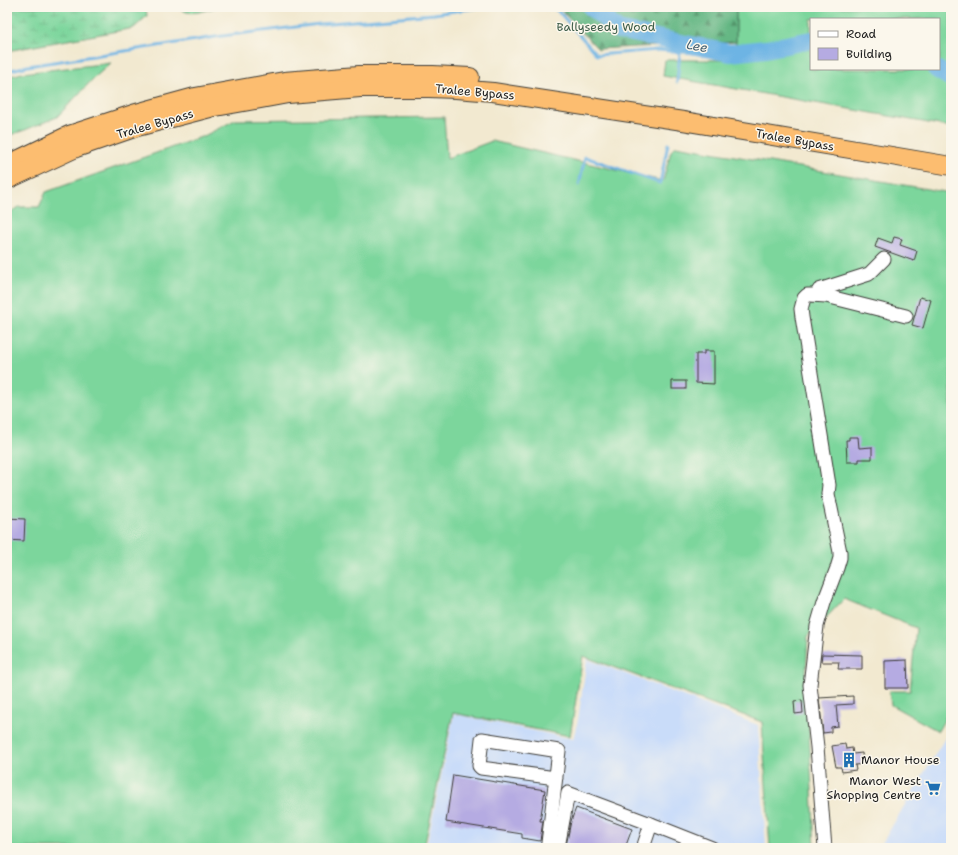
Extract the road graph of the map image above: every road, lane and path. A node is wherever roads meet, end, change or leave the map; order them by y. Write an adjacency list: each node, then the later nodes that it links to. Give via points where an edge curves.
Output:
1 (951, 154): 2 (highway, Tralee Bypass, via 492,79 433,75 359,75 284,81 195,97 69,135)
2 (7, 165)
3 (951, 166): 4 (highway, Tralee Bypass, via 493,92 429,88 360,88 288,94 210,108 137,127 76,148)
4 (7, 180)
5 (884, 259): 6 (lane, via 869,274 819,290)
6 (817, 295): 7 (lane); 13 (lane, via 804,298 801,309 829,484 828,494 840,552 817,626 810,685)
7 (906, 316)
8 (556, 778): 8 (lane, via 480,768 482,739 559,751); 10 (lane)
9 (651, 824): 10 (lane, via 568,793); 11 (lane); 12 (lane)
10 (553, 845)
11 (643, 848)
12 (712, 848)
13 (825, 848)

